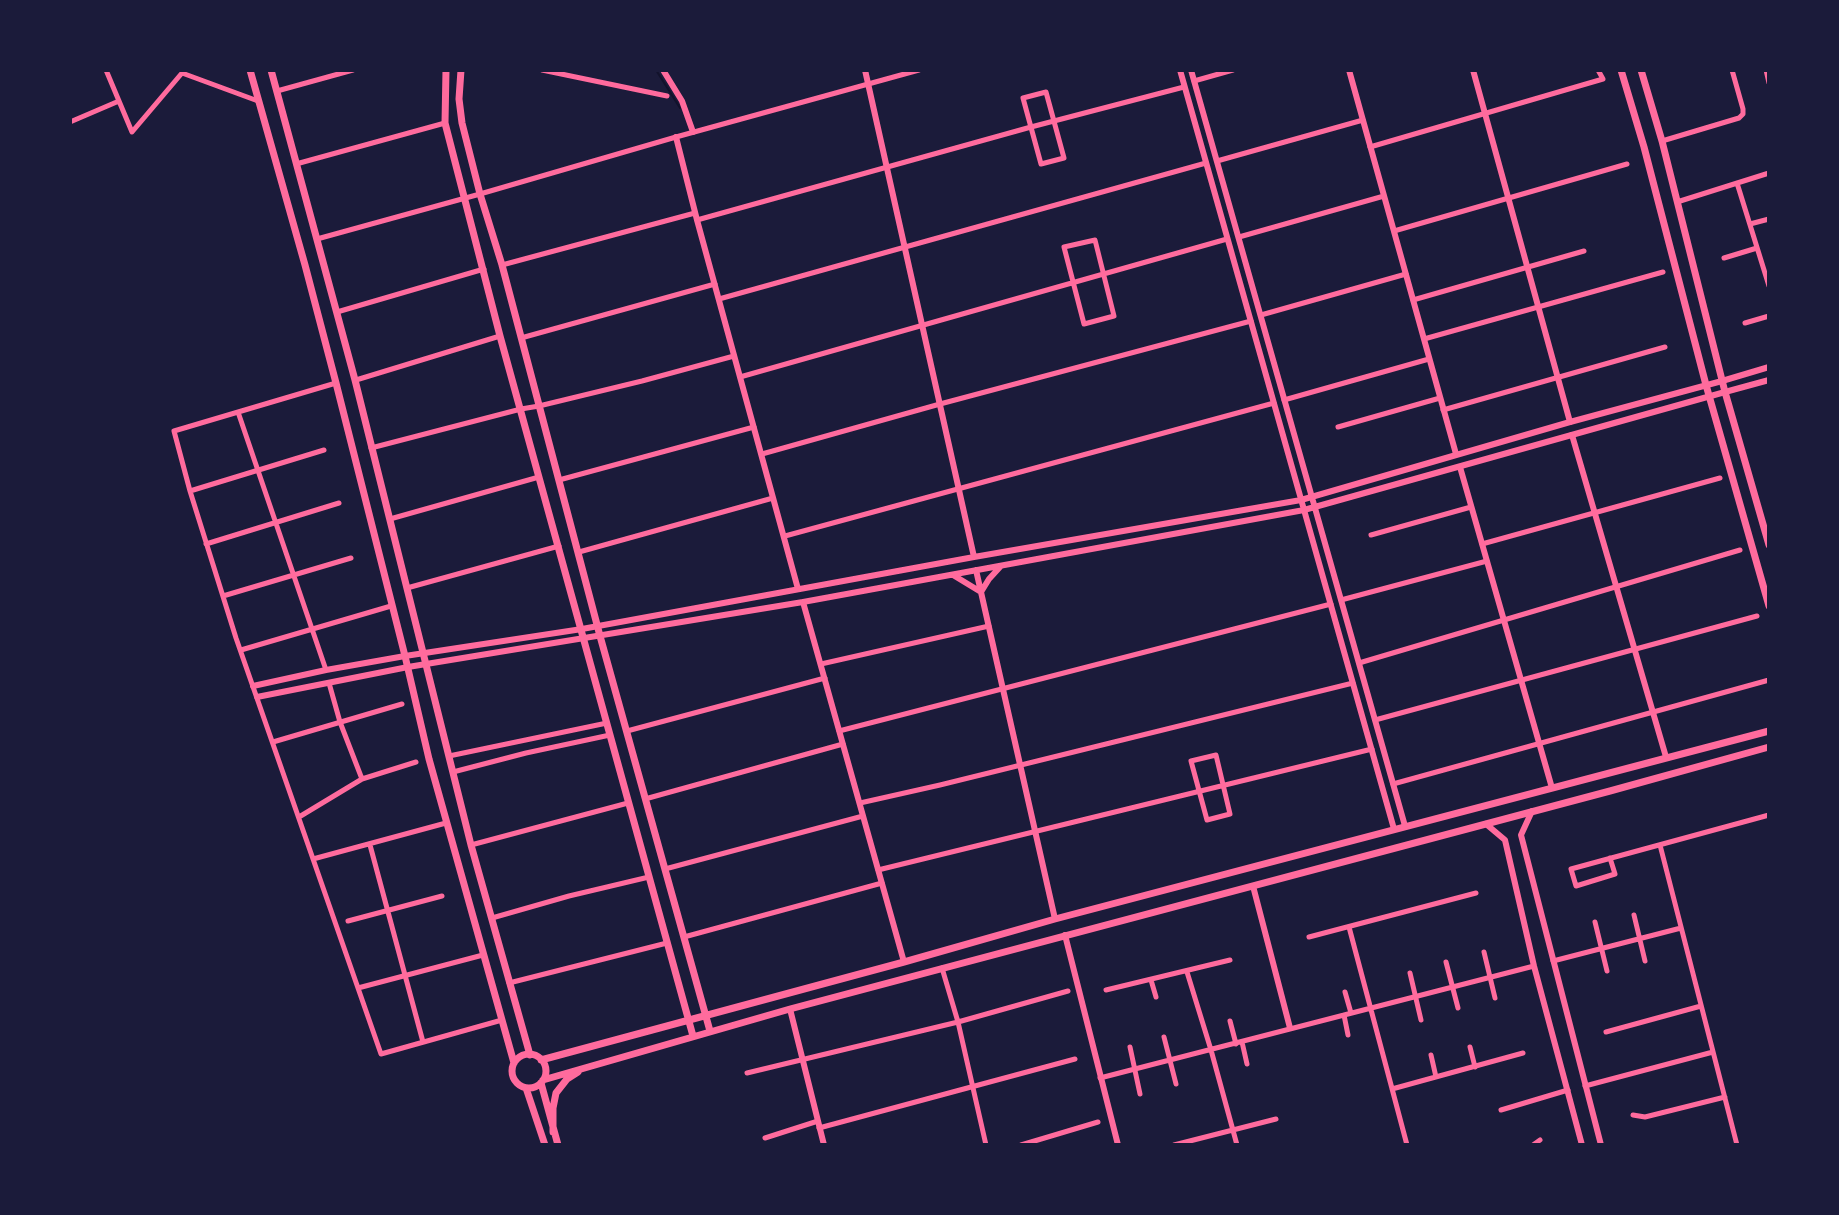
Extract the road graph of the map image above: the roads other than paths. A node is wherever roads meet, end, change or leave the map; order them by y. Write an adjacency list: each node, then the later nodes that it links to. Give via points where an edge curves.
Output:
1 (106, 70): 28 (street)
2 (250, 70): 29 (main road)
3 (271, 70): 26 (main road)
4 (353, 70): 26 (street)
5 (446, 70): 34 (main road)
6 (461, 70): 47 (main road, via 462,123)
7 (542, 70): 27 (street)
8 (663, 70): 36 (main road)
9 (865, 70): 24 (main road)
10 (919, 70): 24 (street)
11 (1180, 70): 25 (main road)
12 (1191, 70): 22 (main road)
13 (1233, 70): 22 (street)
14 (1349, 70): 31 (main road)
15 (1473, 70): 30 (main road)
16 (1598, 70): 30 (street, via 1603,79)
17 (1621, 70): 86 (main road)
18 (1641, 70): 38 (main road)
19 (1732, 70): 38 (street, via 1743,114)
20 (1766, 70): 23 (street)
21 (181, 71): 28 (street, via 132,132); 29 (street)
22 (1194, 81): 40 (main road)
23 (1769, 83)
24 (869, 85): 36 (street); 44 (main road)
25 (1184, 87): 32 (street); 41 (main road)
26 (276, 92): 42 (main road)
27 (667, 96)
28 (119, 101): 33 (street)
29 (258, 101): 70 (main road)
30 (1485, 114): 39 (street); 50 (main road)
31 (1363, 120): 39 (main road); 40 (street)
32 (1054, 121): 35 (street); 35 (street, via 1046,92 1023,98); 35 (street, via 1064,158 1041,164)
33 (70, 122)
34 (445, 123): 42 (street); 49 (main road)
35 (1031, 127): 44 (street)
36 (693, 132): 37 (street)
37 (676, 137): 47 (street); 54 (main road)
38 (1662, 141): 52 (main road)
39 (1370, 147): 48 (main road)
40 (1217, 161): 51 (main road)
41 (1206, 163): 53 (main road); 61 (street)
42 (296, 164): 59 (main road)
43 (1627, 164): 50 (street)
44 (887, 168): 54 (street); 61 (main road)
45 (1769, 173): 46 (street)
46 (1737, 183): 52 (street); 56 (street)
47 (480, 194): 49 (street); 65 (main road)
48 (1384, 196): 57 (main road); 58 (street)
49 (464, 199): 59 (street); 68 (main road)
50 (1509, 199): 57 (street); 67 (main road)
51 (1228, 202): 53 (main road); 58 (main road)
52 (1677, 202): 83 (main road)
53 (1218, 204): 60 (main road)
54 (696, 217): 65 (street); 74 (main road)
55 (1769, 219): 56 (street)
56 (1750, 224): 62 (street)
57 (1394, 231): 72 (main road)
58 (1239, 237): 80 (main road)
59 (317, 239): 66 (main road)
60 (1227, 239): 71 (street); 82 (main road)
61 (904, 247): 76 (street); 85 (main road)
62 (1757, 248): 64 (street); 75 (street)
63 (1584, 251): 67 (street)
64 (1724, 258)
65 (502, 265): 88 (main road)
66 (324, 268): 70 (main road); 79 (main road)
67 (1528, 268): 77 (street); 78 (main road)
68 (484, 269): 79 (street); 87 (main road)
69 (1663, 272): 78 (street)
70 (307, 273): 101 (main road)
71 (1103, 273): 73 (street); 73 (street, via 1095,240 1064,247); 73 (street, via 1114,316 1084,324)
72 (1406, 274): 77 (main road); 80 (street)
73 (1073, 281): 85 (street)
74 (715, 284): 76 (main road); 88 (street)
75 (1769, 286)
76 (719, 299): 93 (main road)
77 (1413, 300): 89 (main road)
78 (1538, 307): 89 (street); 97 (main road)
79 (336, 312): 98 (main road)
80 (1261, 315): 91 (main road)
81 (1769, 316): 84 (street)
82 (1251, 321): 92 (main road); 108 (street)
83 (1708, 323): 86 (main road, via 1701,330); 100 (main road)
84 (1745, 323)
85 (922, 326): 96 (street); 108 (main road)
86 (1691, 328): 102 (main road)
87 (500, 336): 98 (street); 110 (main road)
88 (521, 338): 109 (main road)
89 (1424, 339): 94 (main road)
90 (1665, 347): 97 (street)
91 (1270, 350): 92 (main road); 106 (main road)
92 (1260, 353): 107 (main road)
93 (734, 356): 96 (main road); 109 (street)
94 (1429, 359): 105 (main road); 106 (street)
95 (1769, 367): 100 (main road)
96 (740, 377): 114 (main road)
97 (1558, 377): 111 (street); 113 (main road)
98 (355, 380): 117 (main road)
99 (1769, 380): 103 (main road)
100 (1722, 381): 102 (main road); 103 (main road)
101 (336, 383): 112 (street); 167 (main road)
102 (1706, 385): 104 (main road); 113 (main road)
103 (1725, 392): 104 (main road); 146 (main road)
104 (1709, 397): 116 (main road); 168 (main road)
105 (1440, 398): 111 (main road); 115 (street)
106 (1284, 400): 129 (main road)
107 (1274, 403): 127 (street); 132 (main road)
108 (940, 404): 119 (street); 127 (main road)
109 (539, 406): 110 (street); 125 (main road)
110 (521, 409): 117 (street); 123 (main road)
111 (1443, 410): 120 (main road)
112 (238, 412): 122 (street); 128 (street, via 174,431)
113 (1570, 422): 120 (main road)
114 (754, 427): 119 (main road); 125 (street)
115 (1338, 427)
116 (1572, 435): 121 (main road); 137 (main road)
117 (371, 448): 138 (main road)
118 (324, 450): 122 (street)
119 (762, 454): 131 (main road)
120 (1456, 454): 126 (main road)
121 (1460, 467): 130 (main road); 135 (main road)
122 (259, 472): 128 (street); 139 (street)
123 (539, 477): 138 (street); 147 (main road)
124 (1720, 478): 137 (street)
125 (559, 480): 149 (main road)
126 (1348, 486): 129 (main road); 130 (main road)
127 (959, 490): 142 (street); 150 (main road)
128 (190, 491): 144 (street)
129 (1312, 497): 132 (main road); 134 (main road)
130 (1351, 497): 134 (main road)
131 (773, 498): 142 (main road); 149 (street)
132 (1301, 500): 136 (main road); 140 (main road)
133 (339, 503): 139 (street)
134 (1315, 507): 136 (main road); 164 (main road)
135 (1471, 507): 141 (street); 145 (main road)
136 (1304, 510): 143 (main road); 166 (main road)
137 (1595, 513): 145 (street); 158 (main road)
138 (389, 519): 160 (main road)
139 (276, 523): 144 (street); 157 (street)
140 (1141, 528): 143 (main road); 150 (main road)
141 (1371, 535)
142 (785, 536): 161 (main road)
143 (1143, 540): 153 (main road)
144 (206, 544): 163 (street)
145 (1482, 544): 152 (main road)
146 (1769, 545)
147 (559, 546): 160 (street); 173 (main road)
148 (1740, 550): 158 (street)
149 (579, 552): 171 (main road)
150 (974, 557): 155 (main road)
151 (351, 558): 157 (street)
152 (1487, 561): 164 (street); 170 (main road)
153 (1001, 566): 154 (main road); 162 (main road)
154 (976, 570): 156 (main road); 162 (main road)
155 (884, 573): 159 (main road); 161 (main road)
156 (953, 575): 159 (main road); 162 (main road)
157 (294, 576): 163 (street); 174 (street)
158 (1616, 585): 170 (street); 177 (main road)
159 (886, 587): 165 (main road)
160 (406, 588): 179 (main road)
161 (798, 589): 171 (main road)
162 (981, 592): 172 (main road)
163 (223, 596): 178 (street)
164 (1341, 600): 181 (main road)
165 (803, 602): 175 (main road); 183 (main road)
166 (1331, 604): 190 (main road); 192 (street)
167 (391, 606): 174 (street); 180 (main road)
168 (1769, 606)
169 (1757, 616): 177 (street)
170 (1503, 618): 181 (street); 187 (main road)
171 (598, 626): 173 (main road); 175 (main road)
172 (989, 626): 183 (street); 192 (main road)
173 (582, 629): 176 (main road); 179 (main road)
174 (313, 630): 178 (street); 185 (street)
175 (600, 636): 176 (main road); 199 (main road)
176 (585, 639): 182 (main road); 198 (main road)
177 (1634, 649): 187 (street); 195 (main road)
178 (241, 650): 191 (street)
179 (423, 654): 180 (main road); 182 (main road)
180 (405, 656): 184 (main road); 185 (main road)
181 (1359, 663): 196 (main road)
182 (425, 664): 184 (main road); 210 (main road)
183 (821, 664): 186 (main road)
184 (408, 667): 189 (main road); 229 (main road)
185 (326, 670): 191 (main road)
186 (825, 678): 199 (street); 200 (main road)
187 (1521, 680): 196 (street); 206 (main road)
188 (1769, 680): 195 (street)
189 (328, 682): 193 (main road); 197 (street)
190 (1353, 683): 208 (main road); 213 (street)
191 (253, 686): 193 (street)
192 (1003, 687): 200 (street); 213 (main road)
193 (257, 697): 204 (street)
194 (402, 704): 197 (street)
195 (1652, 712): 206 (street); 211 (main road)
196 (1375, 720): 217 (main road)
197 (340, 722): 204 (street); 215 (street)
198 (607, 723): 202 (main road); 210 (street)
199 (627, 731): 222 (main road)
200 (839, 731): 205 (main road)
201 (1769, 731): 203 (main road)
202 (610, 735): 214 (street); 223 (main road)
203 (1747, 737): 209 (main road); 211 (main road)
204 (273, 742): 228 (street)
205 (843, 744): 222 (street); 224 (main road)
206 (1539, 744): 217 (street); 218 (main road)
207 (1769, 747): 209 (main road)
208 (1372, 749): 216 (street); 221 (main road)
209 (1751, 752): 225 (main road)
210 (448, 756): 214 (main road)
211 (1666, 757): 218 (main road)
212 (416, 762): 215 (street)
213 (1020, 764): 224 (street); 233 (main road)
214 (452, 772): 235 (main road)
215 (362, 779): 228 (street)
216 (1223, 784): 219 (street); 219 (street, via 1230,814 1207,820); 219 (street, via 1216,755 1191,761)
217 (1393, 784): 220 (main road)
218 (1552, 788): 231 (main road)
219 (1200, 790): 233 (street)
220 (1396, 794): 221 (main road); 231 (main road)
221 (1386, 796): 232 (main road)
222 (645, 799): 241 (main road)
223 (628, 803): 235 (street); 243 (main road)
224 (860, 803): 227 (main road)
225 (1532, 811): 230 (main road); 267 (main road, via 1521,835)
226 (1769, 815): 236 (street)
227 (863, 816): 241 (street); 242 (main road)
228 (298, 818): 239 (street)
229 (446, 823): 234 (street); 264 (main road)
230 (1486, 824): 240 (main road); 272 (main road, via 1505,840)
231 (1405, 826): 232 (main road)
232 (1394, 829): 237 (main road)
233 (1035, 831): 242 (street); 251 (main road)
234 (370, 845): 239 (street); 248 (street)
235 (471, 845): 250 (main road)
236 (1660, 845): 238 (street); 255 (street)
237 (1315, 851): 240 (main road); 251 (main road)
238 (1610, 858): 238 (street, via 1615,874 1576,886 1571,869)
239 (313, 859): 283 (street)
240 (1320, 868): 245 (main road)
241 (665, 869): 257 (main road)
242 (878, 870): 244 (main road)
243 (649, 877): 250 (street); 260 (main road)
244 (882, 883): 257 (street); 269 (main road)
245 (1253, 886): 256 (main road); 301 (main road)
246 (1476, 893): 254 (street)
247 (442, 896): 248 (street)
248 (387, 911): 252 (street); 278 (street)
249 (1634, 915): 259 (street)
250 (491, 918): 281 (main road)
251 (1055, 919): 261 (main road)
252 (348, 921)
253 (1595, 922): 262 (street)
254 (1349, 927): 258 (street); 291 (street)
255 (1681, 928): 259 (street); 290 (street)
256 (1065, 935): 265 (main road); 327 (main road)
257 (684, 937): 271 (main road)
258 (1309, 937)
259 (1640, 939): 262 (street); 268 (street)
260 (667, 943): 274 (main road); 281 (street)
261 (970, 943): 265 (main road); 269 (main road)
262 (1601, 948): 267 (street); 275 (street)
263 (1484, 952): 279 (street)
264 (483, 955): 278 (street); 296 (main road)
265 (976, 959): 273 (main road)
266 (1230, 960): 276 (street)
267 (1553, 961): 331 (main road)
268 (1645, 961)
269 (904, 962): 295 (main road)
270 (1446, 962): 282 (street)
271 (692, 966): 274 (main road); 295 (main road)
272 (1534, 966): 279 (street); 334 (main road)
273 (942, 968): 293 (main road); 300 (street)
274 (674, 970): 297 (main road)
275 (1607, 971)
276 (1187, 972): 280 (street); 311 (street)
277 (1410, 973): 288 (street)
278 (405, 976): 283 (street); 307 (street)
279 (1490, 977): 282 (street); 289 (street)
280 (1151, 980): 284 (street); 287 (street)
281 (509, 983): 314 (main road)
282 (1453, 987): 288 (street); 292 (street)
283 (358, 988): 307 (street, via 381,1054)
284 (1106, 990)
285 (1068, 991): 300 (street)
286 (1345, 992): 294 (street)
287 (1156, 997)
288 (1415, 997): 291 (street); 298 (street)
289 (1495, 998)
290 (1701, 1006): 303 (street); 312 (street)
291 (1370, 1008): 294 (street); 333 (street)
292 (1458, 1008)
293 (790, 1009): 302 (main road); 316 (main road)
294 (1347, 1014): 301 (street); 304 (street)
295 (706, 1015): 297 (main road); 302 (main road)
296 (502, 1020): 307 (street); 320 (main road)
297 (689, 1020): 305 (main road); 318 (main road)
298 (1421, 1020)
299 (1230, 1021): 308 (street)
300 (958, 1022): 316 (street); 330 (street)
301 (1290, 1028): 308 (street)
302 (710, 1031): 305 (main road)
303 (1606, 1032)
304 (1348, 1035)
305 (693, 1036): 322 (main road)
306 (1164, 1037): 319 (street)
307 (423, 1042)
308 (1239, 1043): 311 (street); 321 (street)
309 (1130, 1047): 324 (street)
310 (1470, 1047): 323 (street)
311 (1211, 1050): 319 (street); 342 (street)
312 (1713, 1052): 331 (street); 336 (street)
313 (1523, 1053): 323 (street)
314 (530, 1055): 318 (main road); 320 (main road)
315 (1431, 1055): 326 (street)
316 (803, 1059): 325 (street); 341 (main road)
317 (1075, 1059): 330 (street)
318 (541, 1060): 328 (main road)
319 (1169, 1061): 324 (street); 329 (street)
320 (514, 1063): 332 (main road, via 512,1076)
321 (1247, 1064)
322 (587, 1066): 328 (main road); 343 (main road, via 556,1093)
323 (1475, 1067): 326 (street)
324 (1135, 1069): 327 (street); 335 (street)
325 (747, 1073)
326 (1436, 1077): 333 (street)
327 (1100, 1078): 351 (main road)
328 (542, 1082): 332 (main road); 343 (main road)
329 (1176, 1084)
330 (972, 1085): 341 (street); 349 (street)
331 (1585, 1086): 334 (main road); 357 (main road)
332 (526, 1088): 346 (main road)
333 (1392, 1089): 354 (street)
334 (1568, 1090): 337 (street); 356 (main road)
335 (1140, 1094)
336 (1725, 1097): 338 (street, via 1645,1117); 358 (street)
337 (1501, 1110)
338 (1633, 1115)
339 (1276, 1119): 342 (street)
340 (1098, 1122): 350 (street)
341 (818, 1124): 344 (street); 348 (main road)
342 (1233, 1130): 352 (street); 353 (street)
343 (553, 1132): 347 (main road)
344 (765, 1138)
345 (1540, 1140): 355 (street)
346 (545, 1145)
347 (558, 1145)
348 (824, 1145)
349 (986, 1145)
350 (1021, 1145)
351 (1118, 1145)
352 (1174, 1145)
353 (1237, 1145)
354 (1407, 1145)
355 (1533, 1145)
356 (1582, 1145)
357 (1601, 1145)
358 (1737, 1145)

